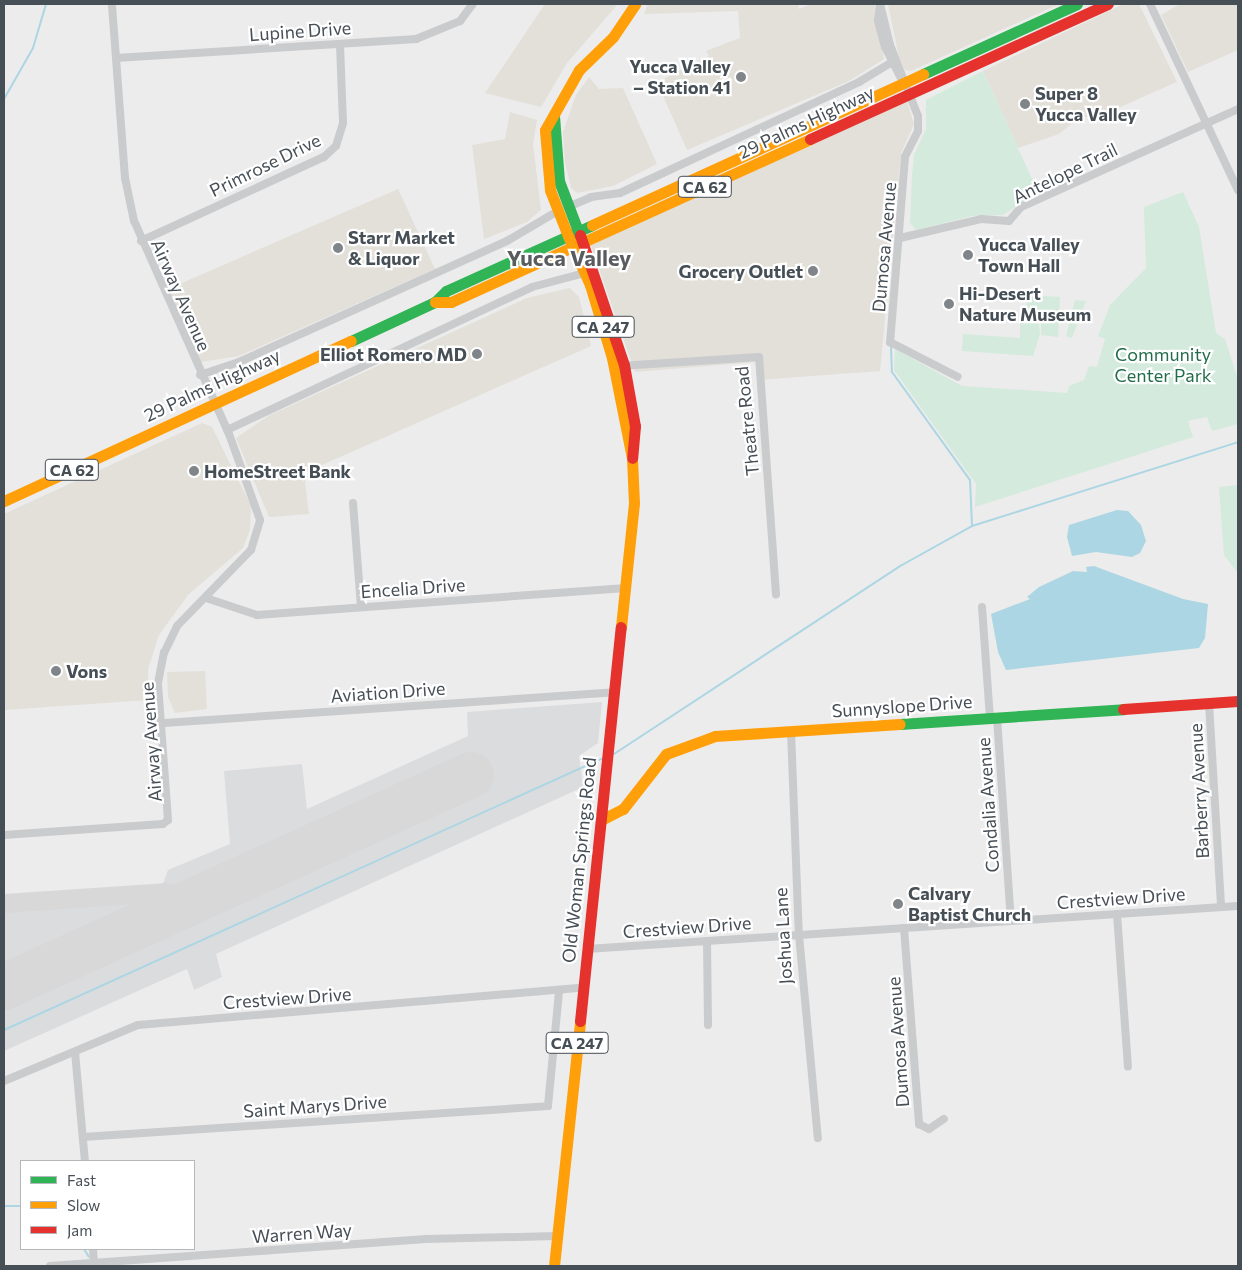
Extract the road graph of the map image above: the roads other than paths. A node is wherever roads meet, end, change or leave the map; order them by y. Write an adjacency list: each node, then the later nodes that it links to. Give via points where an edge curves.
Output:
1 (112, 4): 9 (street, Airway Avenue)
2 (473, 4): 8 (street, Lupine Drive, via 460,21 443,31 416,39)
3 (635, 4): 15 (main road, via 613,37 579,70 554,116)
4 (1078, 4): 11 (main road, 29 Palms Highway / CA 62)
5 (1108, 4): 11 (main road, 29 Palms Highway / CA 62)
6 (880, 5): 10 (street, Dumosa Avenue, via 878,21); 11 (street, Dumosa Avenue)
7 (1153, 5): 13 (street)
8 (340, 44): 9 (street, Lupine Drive); 18 (street, Primrose Drive, via 343,123 336,146 324,157)
9 (116, 58): 18 (street, Airway Avenue, via 125,178)
10 (891, 62): 11 (street, Dumosa Avenue); 15 (street, via 859,82 620,193 591,197)
11 (907, 89): 16 (main road, 29 Palms Highway / CA 62); 17 (street, Dumosa Avenue, via 918,131 905,157); 19 (main road, 29 Palms Highway / CA 62)
12 (1238, 109): 13 (street, Antelope Trail)
13 (1207, 124): 14 (street); 17 (street, Antelope Trail, via 1021,208 1009,221 981,219)
14 (1238, 190)
15 (563, 209): 16 (main road); 23 (street, via 507,241 239,362)
16 (573, 233): 19 (main road, Old Woman Springs Road / CA 247); 21 (main road, 29 Palms Highway / CA 62, via 446,291)
17 (900, 238): 24 (street, Dumosa Avenue, via 890,342)
18 (141, 241): 23 (street, Airway Avenue)
19 (579, 244): 20 (main road, Old Woman Springs Road / CA 247); 21 (main road, 29 Palms Highway / CA 62, via 451,302); 22 (main road, Old Woman Springs Road / CA 247)
20 (585, 273): 22 (main road, Old Woman Springs Road / CA 247); 26 (street, via 532,287)
21 (435, 302): 25 (main road, 29 Palms Highway / CA 62)
22 (619, 366): 29 (main road, Old Woman Springs Road / CA 247, via 635,426 636,449 632,458 634,509); 30 (street, Theatre Road, via 759,358)
23 (200, 375): 25 (street, Airway Avenue)
24 (958, 377)
25 (215, 403): 26 (street, Airway Avenue); 27 (main road, 29 Palms Highway / CA 62)
26 (227, 430): 31 (street, Airway Avenue, via 260,520 251,550)
27 (4, 501)
28 (353, 503): 32 (street)
29 (626, 588): 32 (street, Encelia Drive); 34 (main road, Old Woman Springs Road / CA 247)
30 (776, 594)
31 (206, 598): 32 (street, Encelia Drive, via 257,615); 38 (street, Airway Avenue, via 177,626 164,653 158,683)
32 (360, 607)
33 (982, 607): 37 (street, Condalia Avenue)
34 (615, 692): 38 (street, Aviation Drive); 40 (main road, Old Woman Springs Road / CA 247)
35 (1238, 701): 36 (main road, Sunnyslope Drive)
36 (1209, 703): 37 (main road, Sunnyslope Drive); 43 (street, Barberry Avenue)
37 (993, 718): 39 (main road, Sunnyslope Drive); 45 (street, Condalia Avenue)
38 (164, 723): 41 (street, Airway Avenue, via 168,820 163,824)
39 (791, 732): 40 (main road, Sunnyslope Drive, via 715,736 678,747 652,768 623,809); 47 (street, Joshua Lane)
40 (601, 820): 49 (main road, Old Woman Springs Road / CA 247)
41 (4, 835)
42 (1238, 906): 43 (street, Crestview Drive)
43 (1221, 907): 44 (street, Crestview Drive)
44 (1117, 914): 45 (street, Crestview Drive); 54 (street)
45 (1011, 921): 46 (street, Crestview Drive)
46 (904, 928): 47 (street, Crestview Drive); 56 (street, Dumosa Avenue, via 919,1124 929,1129)
47 (799, 935): 48 (street, Crestview Drive); 58 (street, Joshua Lane)
48 (707, 941): 49 (street, Crestview Drive); 52 (street)
49 (587, 949): 50 (main road, Old Woman Springs Road / CA 247)
50 (583, 988): 51 (street, Crestview Drive); 60 (main road, Old Woman Springs Road / CA 247)
51 (558, 992): 53 (street, Crestview Drive, via 138,1025); 57 (street, Saint Marys Drive, via 548,1106)
52 (708, 1025)
53 (75, 1052): 55 (street, Crestview Drive); 57 (street)
54 (1128, 1067)
55 (4, 1081)
56 (944, 1119)
57 (83, 1137): 59 (street)
58 (818, 1138)
59 (85, 1160)
60 (557, 1236): 62 (street, Warren Way, via 426,1239); 64 (main road, Old Woman Springs Road / CA 247)
61 (93, 1250): 62 (street)
62 (94, 1262): 63 (street, Warren Way)
63 (50, 1266)
64 (554, 1266)

